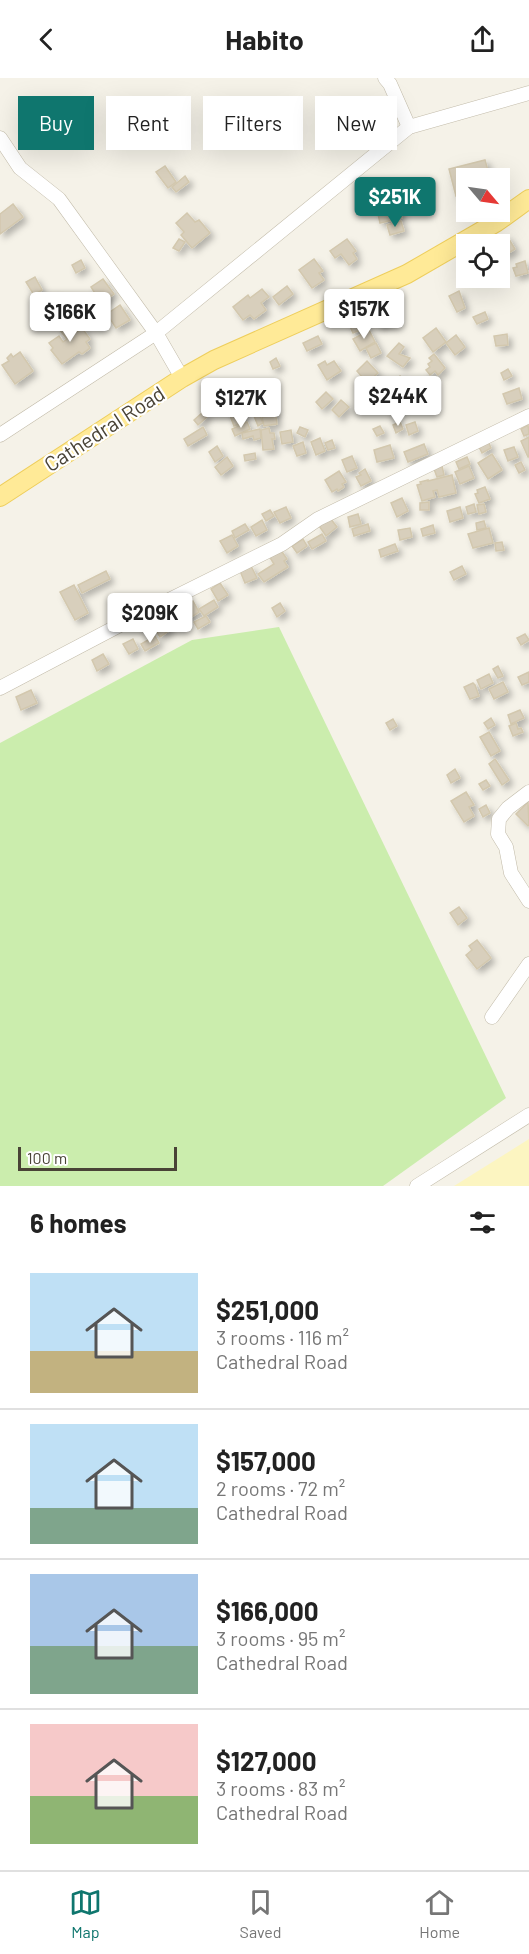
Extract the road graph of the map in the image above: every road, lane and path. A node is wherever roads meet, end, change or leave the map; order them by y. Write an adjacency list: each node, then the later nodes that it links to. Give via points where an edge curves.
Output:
1 (385, 78): 3 (street)
2 (529, 93): 3 (street)
3 (409, 127): 6 (street)
4 (0, 138): 6 (street, via 20,168 59,199)
5 (529, 199): 7 (main road, Cathedral Road, via 407,274)
6 (156, 333): 7 (street); 9 (street)
7 (182, 378): 10 (main road, Cathedral Road)
8 (529, 416): 11 (street, via 318,519 282,544)
9 (0, 435)
10 (0, 497)
11 (0, 688)
12 (529, 792): 13 (street, via 499,819 498,834 506,847 511,873)
13 (529, 901)
14 (529, 964): 15 (street)
15 (492, 1017)
16 (529, 1115): 17 (street)
17 (417, 1186)

